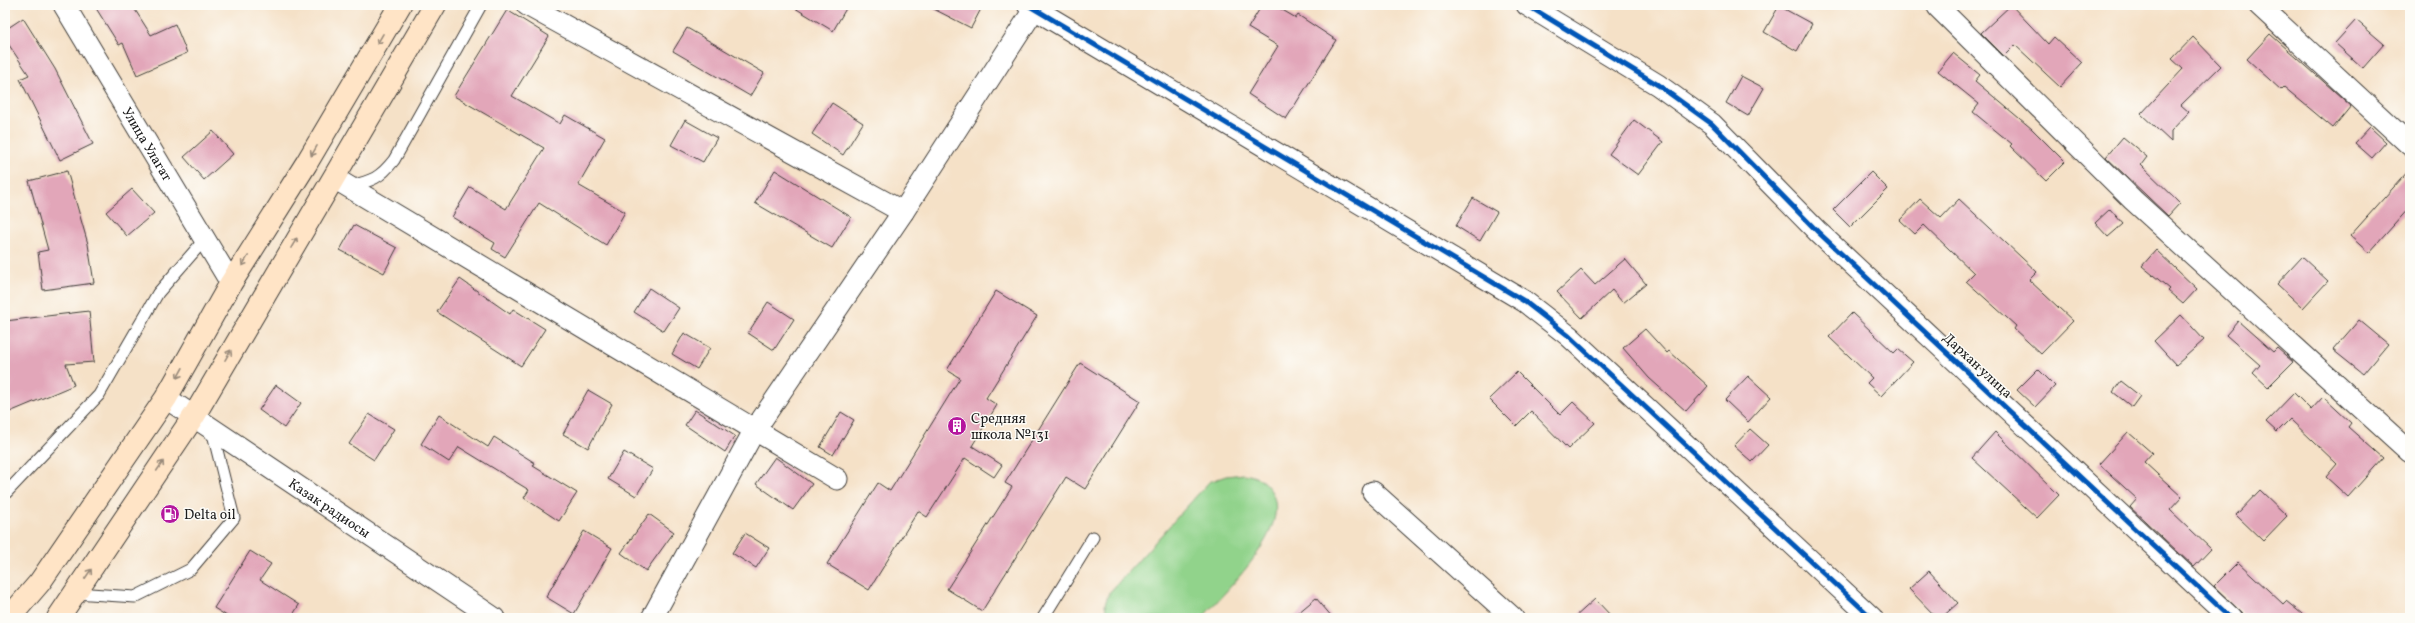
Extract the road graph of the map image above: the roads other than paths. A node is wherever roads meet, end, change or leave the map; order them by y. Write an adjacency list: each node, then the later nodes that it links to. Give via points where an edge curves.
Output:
1 (64, 5): 13 (street, Улица Улагат)
2 (400, 5): 14 (main road, one-way to 14, via 306,164)
3 (435, 5): 11 (main road)
4 (481, 5): 11 (lane, via 394,160 384,173 372,181)
5 (527, 5): 12 (street)
6 (1527, 5): 32 (street, Дархан улица, via 1658,85 1712,124 1818,232)
7 (2259, 5): 10 (street)
8 (1033, 6): 12 (street); 31 (street, via 1524,301 1569,336)
9 (1938, 7): 19 (street, via 2134,200)
10 (2410, 145)
11 (341, 182): 16 (main road, one-way to 11); 18 (street)
12 (902, 212): 18 (street)
13 (205, 239): 14 (street, Улица Улагат); 22 (lane, via 158,293 99,395)
14 (231, 283): 15 (main road, one-way to 15)
15 (166, 398): 16 (street, Казак радиосы); 25 (main road, via 40,582)
16 (194, 416): 17 (street, Казак радиосы); 24 (main road, one-way to 16)
17 (212, 430): 24 (lane, via 234,518 191,569 135,597); 27 (street, Казак радиосы)
18 (754, 431): 20 (street); 28 (street)
19 (2410, 452)
20 (837, 479)
21 (1373, 492): 30 (street)
22 (5, 494)
23 (1093, 537): 29 (lane)
24 (75, 593): 26 (main road)
25 (10, 618)
26 (58, 618)
27 (494, 618)
28 (652, 618)
29 (1043, 618)
30 (1513, 618)
31 (1872, 618)
32 (2231, 618)

